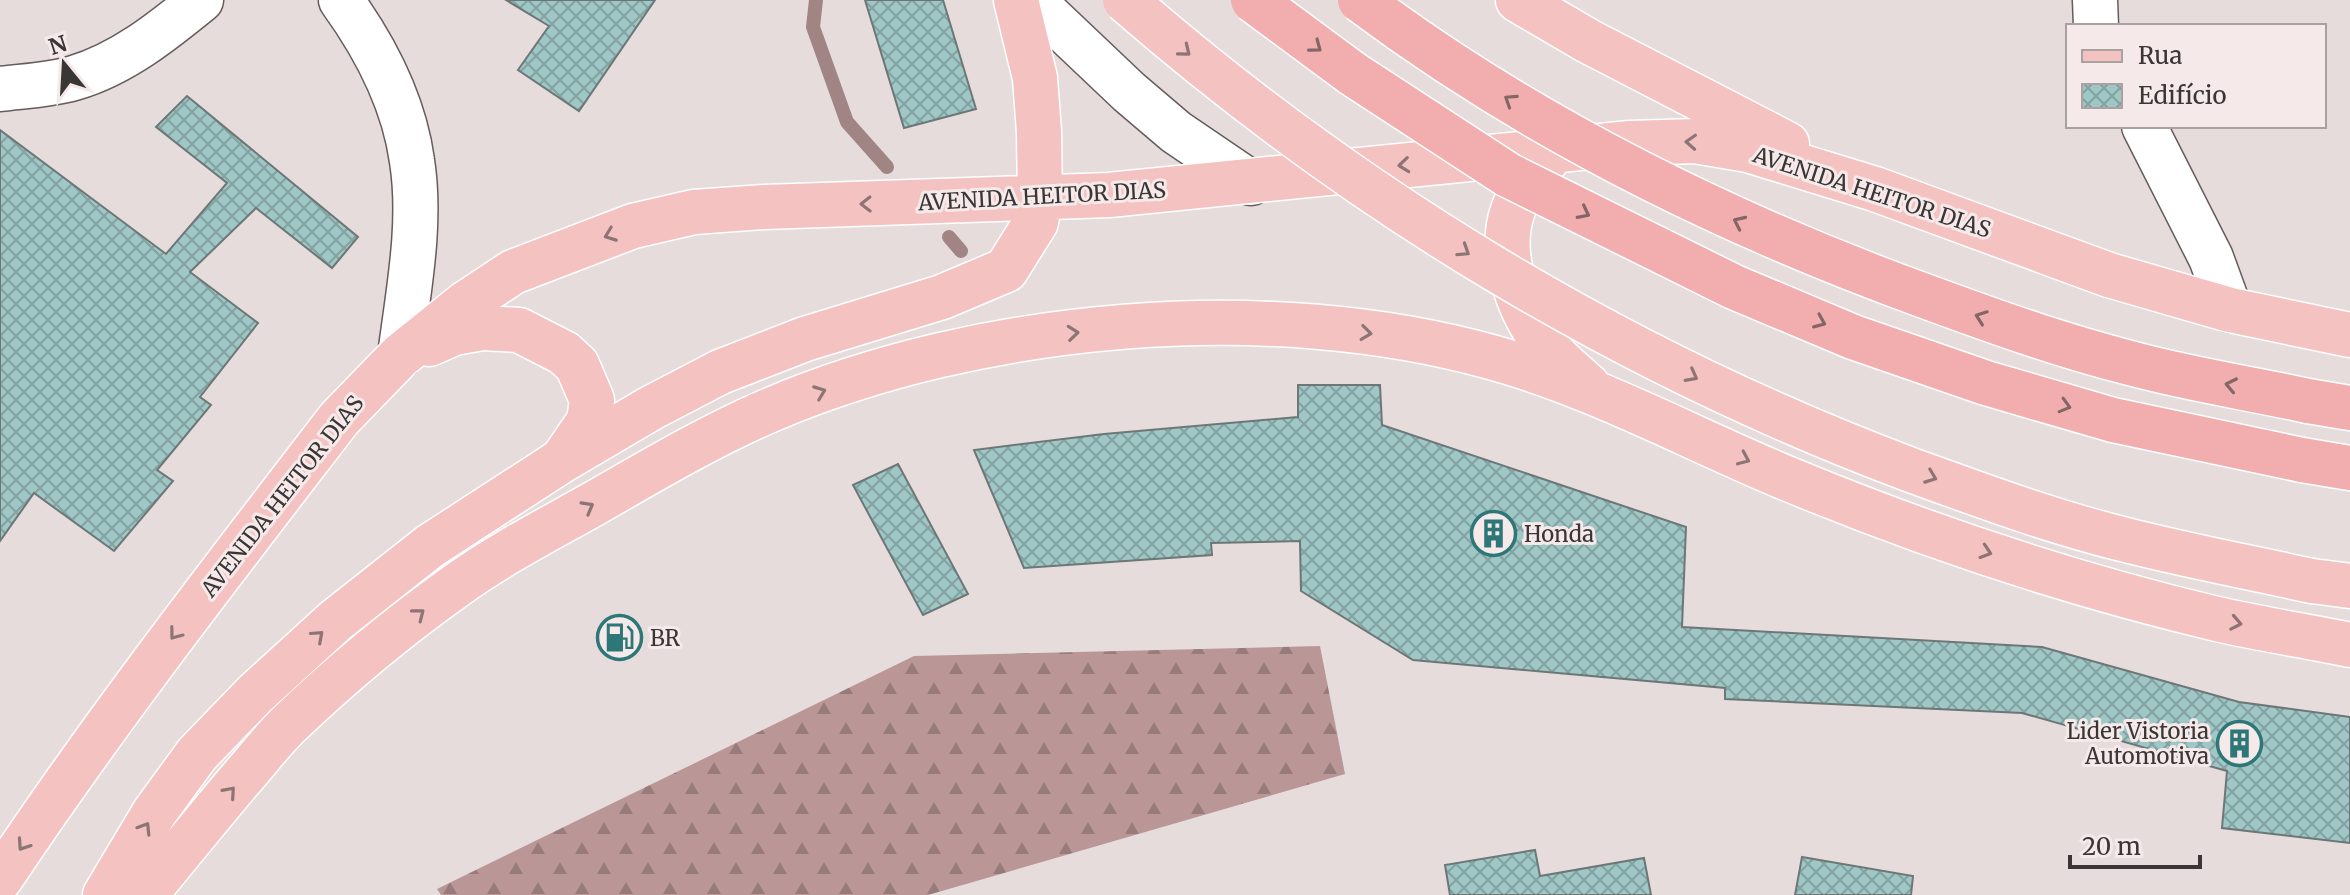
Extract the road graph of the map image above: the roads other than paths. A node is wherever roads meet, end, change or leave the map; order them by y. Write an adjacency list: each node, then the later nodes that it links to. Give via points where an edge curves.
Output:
1 (201, 0): 11 (street, via 122,56 74,78)
2 (341, 0): 19 (street, via 393,89 412,160 415,203)
3 (1016, 0): 16 (main road, via 1035,78)
4 (1032, 0): 14 (street, via 1164,122)
5 (1125, 0): 24 (main road, one-way to 24, bridge, via 1276,124 1393,206 1485,265 1710,386 1976,494 2120,538)
6 (1253, 0): 23 (highway, one-way to 23, bridge, via 1353,74 1508,175 1734,287 1853,337 1986,383 2113,420)
7 (1360, 0): 21 (highway, one-way to 7, bridge, via 2131,364 2006,326 1757,230 1539,118)
8 (1518, 0): 15 (main road)
9 (2095, 0): 10 (street)
10 (2096, 24)
11 (0, 89)
12 (2145, 128): 17 (street, via 2211,258)
13 (1555, 150): 14 (main road, AVENIDA HEITOR DIAS, one-way to 14); 15 (main road, AVENIDA HEITOR DIAS, one-way to 13, via 1748,150 1695,141); 20 (main road, via 1512,211 1507,252 1516,295 1547,347)
14 (1251, 183): 16 (main road, AVENIDA HEITOR DIAS)
15 (1875, 189): 17 (main road, AVENIDA HEITOR DIAS, via 2109,275)
16 (1040, 199): 19 (main road, AVENIDA HEITOR DIAS, one-way to 19, via 764,207 694,212 633,226 513,272); 22 (main road, via 1036,222 1006,270 720,372)
17 (2230, 310): 18 (main road, AVENIDA HEITOR DIAS)
18 (2350, 335)
19 (400, 356): 22 (main road, via 454,333 482,328 519,330 564,353 577,365 592,400 589,421); 26 (main road, AVENIDA HEITOR DIAS, one-way to 26, via 339,419 116,713)
20 (1598, 395): 25 (main road, one-way to 25, via 1788,479 2070,580 2221,620); 28 (main road, one-way to 20, via 284,729 460,582 674,458 766,412 855,379 944,355 1053,335 1158,324 1289,323 1412,339 1493,357)
21 (2350, 408)
22 (561, 461): 27 (main road, one-way to 22, via 197,754 255,694 335,621 430,546)
23 (2350, 468)
24 (2331, 584)
25 (2350, 645)
26 (0, 879)
27 (105, 895)
28 (145, 895)

